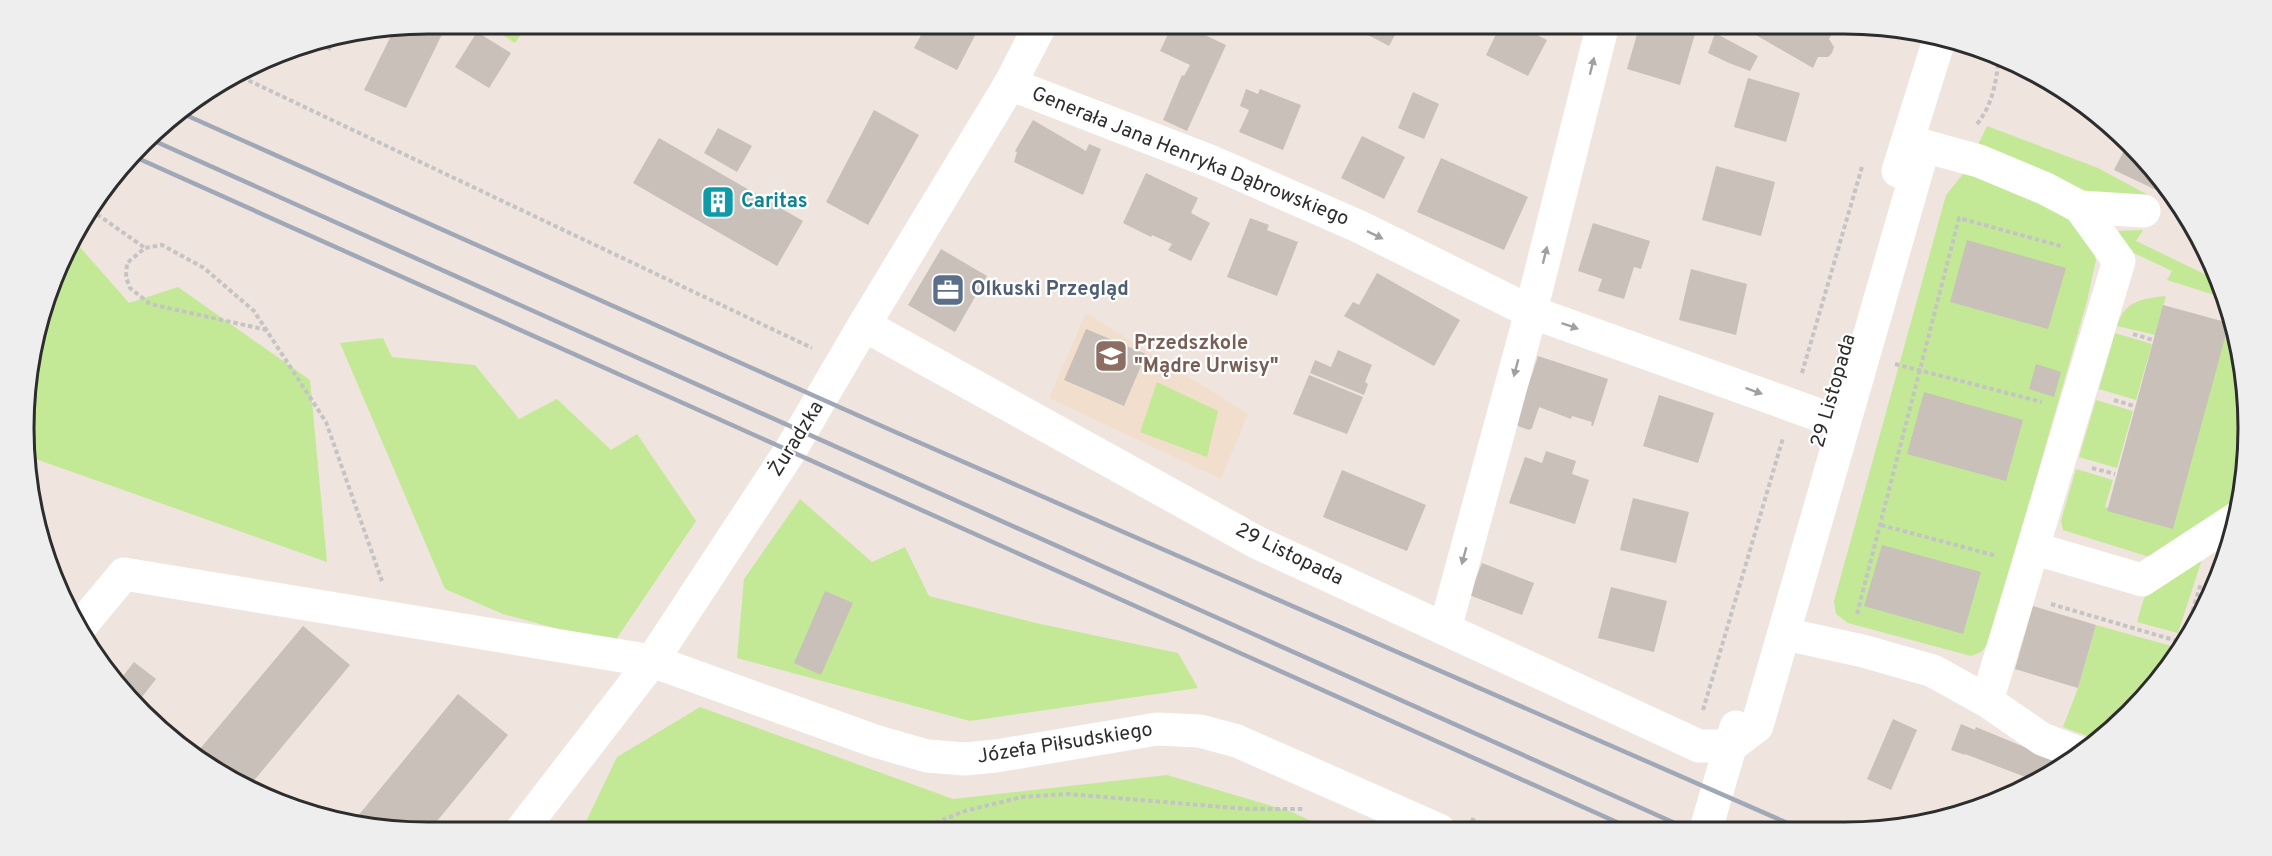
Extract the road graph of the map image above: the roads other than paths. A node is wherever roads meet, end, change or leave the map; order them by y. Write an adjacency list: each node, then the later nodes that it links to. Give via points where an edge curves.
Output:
1 (1036, 34): 4 (street, Żuradzka)
2 (1600, 34): 7 (street, one-way to 2)
3 (1937, 46): 20 (street, 29 Listopada)
4 (1010, 84): 7 (street, Generała Jana Henryka Dąbrowskiego, one-way to 7, via 1222,166 1360,227); 8 (street, Żuradzka)
5 (2080, 207): 6 (street); 9 (street, 29 Listopada, via 1979,161 1939,150); 11 (street, via 2119,261)
6 (2144, 211)
7 (1531, 312): 9 (street, Generała Jana Henryka Dąbrowskiego, one-way to 9); 13 (street, one-way to 13)
8 (864, 325): 13 (street, 29 Listopada, via 1258,543); 15 (street, Żuradzka, via 790,451)
9 (1844, 424): 14 (street, 29 Listopada)
10 (2225, 526): 11 (street, via 2142,580)
11 (2020, 553): 16 (street)
12 (85, 621): 15 (street, Józefa Piłsudskiego, via 124,574)
13 (1445, 629): 14 (street, 29 Listopada, via 1699,746 1731,746 1757,726)
14 (1785, 634): 16 (street, via 1933,671)
15 (652, 661): 18 (street, Żuradzka); 19 (street, Józefa Piłsudskiego, via 927,756 965,759 1157,729 1200,731 1236,741)
16 (1987, 701): 17 (street, via 2042,739)
17 (2070, 750)
18 (528, 822)
19 (1421, 822)
20 (1708, 822)

